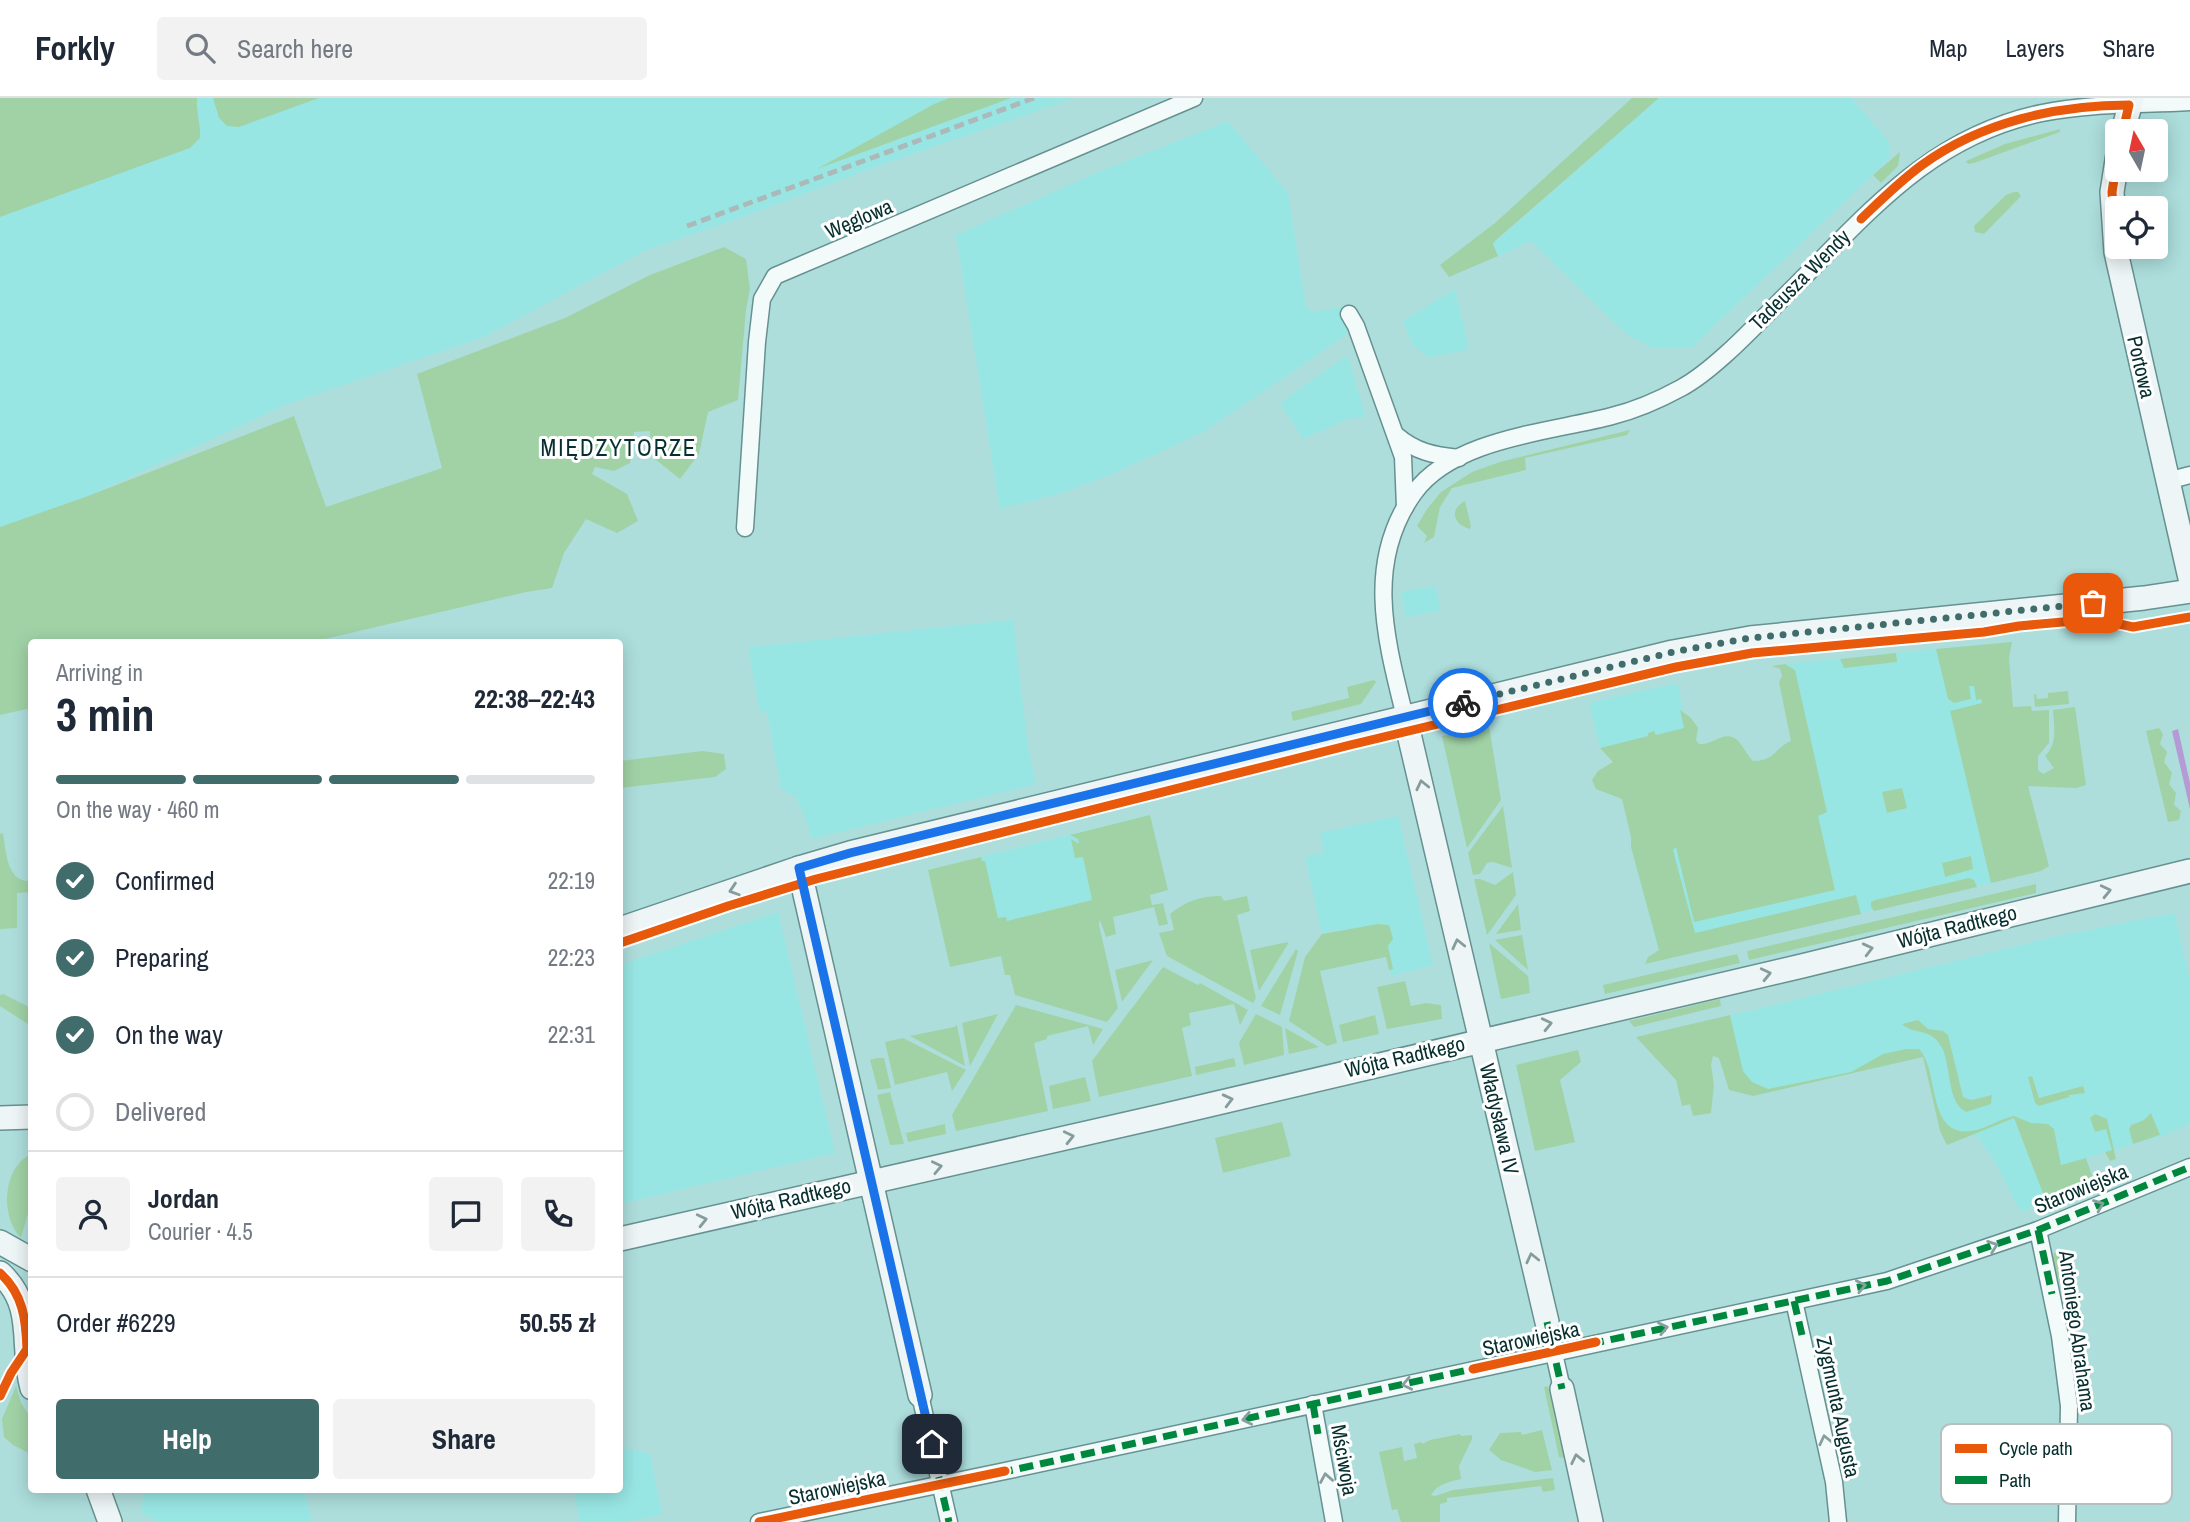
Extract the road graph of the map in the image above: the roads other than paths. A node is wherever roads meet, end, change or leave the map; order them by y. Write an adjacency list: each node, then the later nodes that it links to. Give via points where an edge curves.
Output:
1 (1194, 98): 11 (street, Węglowa, via 775,276 762,299 758,331)
2 (2130, 102): 3 (street, Tadeusza Wendy); 7 (street, Tadeusza Wendy, via 2019,119 1938,155 1896,185 1688,384 1614,416 1522,436)
3 (2190, 102)
4 (2114, 182): 9 (street, Portowa, via 2116,252)
5 (1349, 314): 6 (street, Tadeusza Wendy)
6 (1396, 435): 7 (street, Tadeusza Wendy, via 1426,454); 10 (street, Tadeusza Wendy, via 1405,467)
7 (1459, 458): 10 (street, Tadeusza Wendy, via 1430,476)
8 (2190, 475): 9 (street)
9 (2167, 481): 12 (street, Portowa)
10 (1405, 507): 14 (street, Tadeusza Wendy, via 1390,538 1383,604)
11 (745, 528)
12 (2190, 578)
13 (2190, 591): 14 (street, via 1750,638 1673,652)
14 (1405, 717): 15 (street); 18 (street, Władysława IV, one-way to 14)
15 (799, 868): 17 (street, one-way to 17); 22 (street)
16 (2190, 871): 18 (street, Wójta Radtkego, one-way to 16)
17 (623, 928)
18 (1480, 1040): 22 (street, Wójta Radtkego, one-way to 18); 29 (street, Władysława IV, one-way to 18)
19 (28, 1117): 20 (street)
20 (0, 1118)
21 (2190, 1167): 23 (street, Starowiejska, one-way to 21)
22 (870, 1181): 24 (street, Wójta Radtkego, one-way to 22); 33 (street)
23 (2038, 1230): 28 (street, Starowiejska, one-way to 23, via 1887,1281); 35 (street, Antoniego Abrahama, via 2060,1336)
24 (623, 1238)
25 (0, 1242): 26 (street)
26 (28, 1258)
27 (0, 1273): 30 (street, via 23,1307)
28 (1794, 1301): 31 (street, Starowiejska, one-way to 28); 44 (street, Zygmunta Augusta, one-way to 28, via 1834,1482)
29 (1547, 1322): 31 (street, Władysława IV)
30 (28, 1340)
31 (1553, 1352): 32 (street, Władysława IV); 34 (street, Starowiejska, one-way to 34)
32 (1562, 1389): 43 (street, Władysława IV, one-way to 32)
33 (920, 1395): 36 (street)
34 (1313, 1404): 36 (street, Starowiejska, one-way to 36); 42 (street, Mściwoja, one-way to 34)
35 (2070, 1424)
36 (941, 1485): 40 (street, Starowiejska); 41 (street)
37 (102, 1493): 39 (street)
38 (2067, 1504): 45 (street, Antoniego Abrahama)
39 (110, 1522)
40 (759, 1522)
41 (949, 1522)
42 (1334, 1522)
43 (1591, 1522)
44 (1838, 1522)
45 (2067, 1522)

